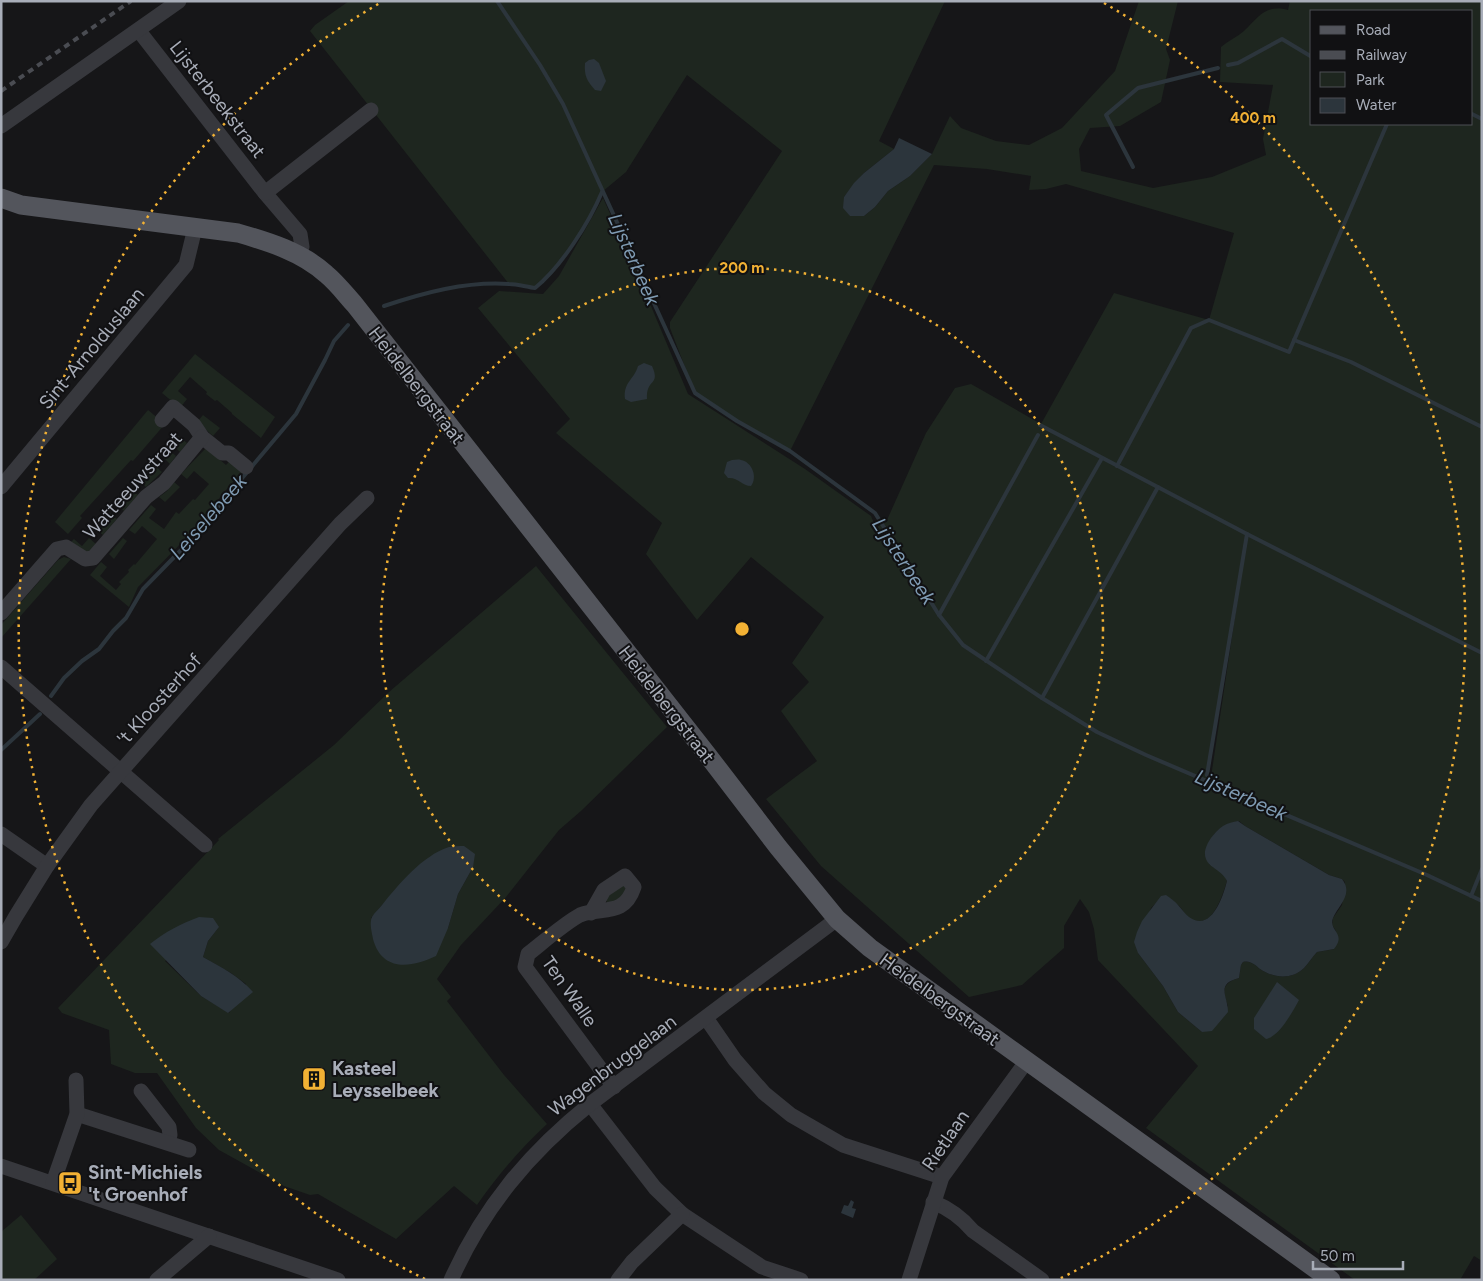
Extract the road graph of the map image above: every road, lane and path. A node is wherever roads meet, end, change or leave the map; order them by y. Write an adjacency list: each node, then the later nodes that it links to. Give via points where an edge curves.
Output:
1 (179, 1): 2 (street)
2 (139, 31): 4 (street); 5 (street, Lijsterbeekstraat)
3 (372, 110): 5 (street)
4 (1, 126)
5 (265, 193): 8 (street, Lijsterbeekstraat, via 300,234 302,247)
6 (1, 198): 7 (main road, Heidelbergstraat, via 21,205)
7 (195, 228): 8 (main road, Heidelbergstraat, via 238,233); 12 (street, Sint-Arnolduslaan, via 186,265)
8 (297, 254): 21 (main road, Heidelbergstraat, via 326,273 355,305)
9 (162, 420): 10 (street, Watteeuwstraat, via 173,407 194,425)
10 (202, 437): 11 (street, Watteeuwstraat); 14 (street, Watteeuwstraat, via 164,483 146,497 95,555 85,559 70,549 56,549)
11 (246, 467)
12 (1, 487)
13 (367, 498): 16 (street, 't Kloosterhof, via 340,524)
14 (1, 613)
15 (1, 666): 16 (street)
16 (121, 772): 18 (street); 19 (street, 't Kloosterhof, via 91,805)
17 (1, 834): 19 (street)
18 (204, 845)
19 (47, 866): 22 (street, 't Kloosterhof)
20 (591, 912): 26 (street, Ten Walle, via 577,918 528,954 525,967)
21 (837, 919): 23 (street, Wagenbruggelaan); 24 (main road, Heidelbergstraat, via 870,948)
22 (1, 942)
23 (706, 1018): 26 (street, Wagenbruggelaan); 33 (street, via 735,1060 764,1093 790,1115 843,1145)
24 (1026, 1062): 33 (street, Rietlaan); 46 (main road, Heidelbergstraat)
25 (76, 1080): 29 (street)
26 (614, 1087): 28 (street, Wagenbruggelaan)
27 (141, 1091): 30 (street, via 169,1127)
28 (590, 1104): 36 (street, via 654,1188); 41 (street, Wagenbruggelaan, via 555,1134 511,1181 478,1228)
29 (77, 1114): 30 (street); 34 (street)
30 (168, 1142): 31 (street)
31 (188, 1150)
32 (1, 1166): 34 (street)
33 (942, 1177): 35 (street, Rietlaan)
34 (53, 1183): 37 (street)
35 (933, 1202): 44 (street, Rietlaan); 45 (street)
36 (682, 1214): 42 (street); 43 (street, via 762,1267)
37 (209, 1236): 38 (street); 39 (street)
38 (297, 1273): 40 (street)
39 (157, 1280)
40 (338, 1280)
41 (451, 1280)
42 (618, 1280)
43 (801, 1280)
44 (909, 1280)
45 (1042, 1280)
46 (1331, 1280)

